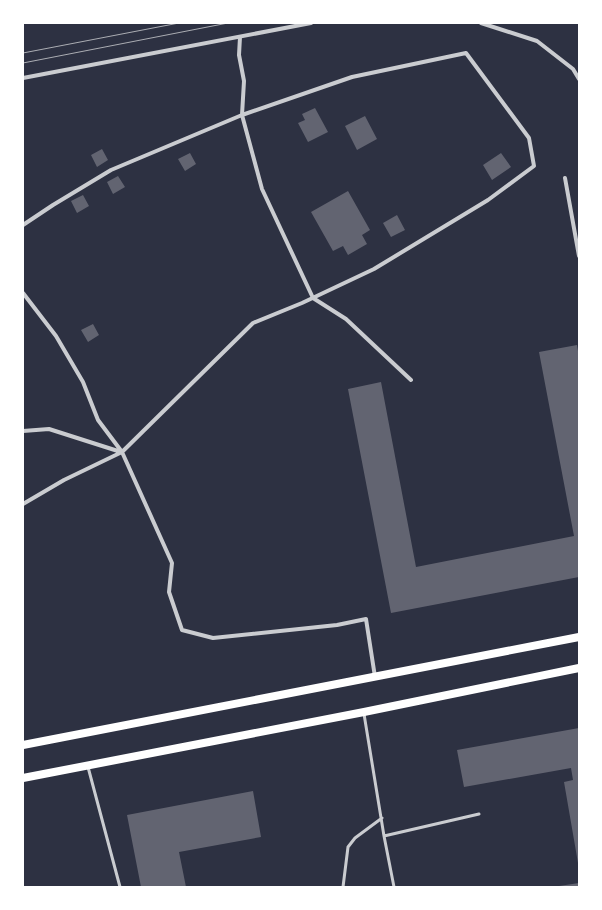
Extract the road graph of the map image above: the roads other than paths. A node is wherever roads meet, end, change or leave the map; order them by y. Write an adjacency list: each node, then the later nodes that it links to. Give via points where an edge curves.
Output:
1 (311, 23): 3 (street)
2 (481, 23): 5 (street, via 537,41 574,69)
3 (240, 37): 4 (street); 6 (street, via 239,55 244,82)
4 (23, 78)
5 (579, 79)
6 (242, 115): 8 (street, via 111,170); 11 (street, via 262,189); 11 (street, via 352,77 466,53 529,138 534,166 488,200 374,269)
7 (564, 178): 9 (street)
8 (23, 225)
9 (579, 256)
10 (23, 293): 14 (street, via 56,336 83,382 98,420)
11 (313, 298): 12 (street, via 346,319); 14 (street, via 253,322)
12 (411, 380)
13 (23, 431): 14 (street, via 49,429)
14 (122, 452): 15 (street, via 64,480); 18 (street, via 172,563 169,592 182,630 213,638 337,626 366,619)
15 (23, 504)
16 (579, 637): 18 (main road)
17 (579, 668): 19 (main road)
18 (375, 677): 20 (main road)
19 (364, 712): 21 (main road); 24 (lane)
20 (23, 745)
21 (87, 765): 22 (main road); 26 (lane)
22 (23, 778)
23 (480, 814): 25 (lane)
24 (382, 818): 25 (lane); 27 (lane, via 355,838 348,847)
25 (384, 836): 28 (lane)
26 (120, 887)
27 (343, 887)
28 (394, 887)

